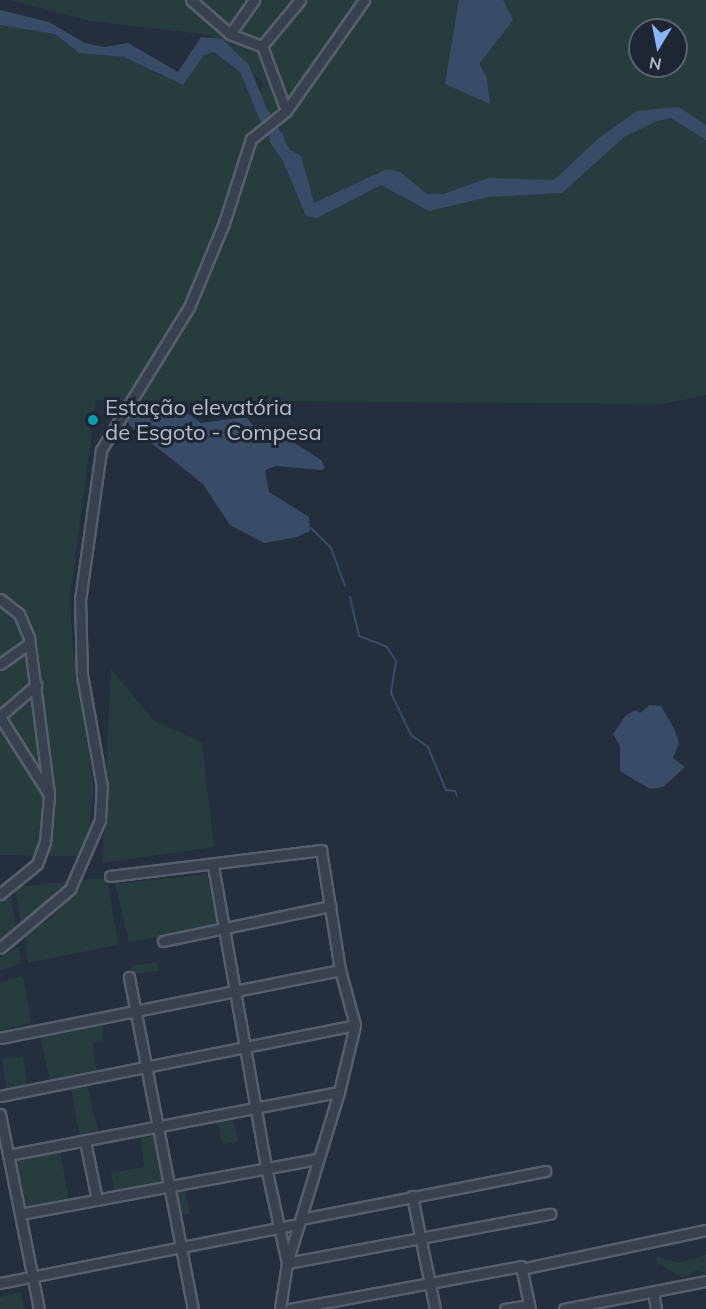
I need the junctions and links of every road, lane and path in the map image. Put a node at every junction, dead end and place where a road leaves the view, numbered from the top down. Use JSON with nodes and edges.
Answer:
{"nodes":[{"id":1,"x":190,"y":0,"type":"edge"},
{"id":2,"x":254,"y":0,"type":"edge"},
{"id":3,"x":300,"y":0,"type":"edge"},
{"id":4,"x":364,"y":0,"type":"edge"},
{"id":5,"x":202,"y":4,"type":"edge"},
{"id":6,"x":230,"y":34,"type":"junction"},
{"id":7,"x":262,"y":46,"type":"junction"},
{"id":8,"x":286,"y":111,"type":"junction"},
{"id":9,"x":1,"y":602,"type":"edge"},
{"id":10,"x":29,"y":644,"type":"junction"},
{"id":11,"x":0,"y":664,"type":"edge"},
{"id":12,"x":36,"y":685,"type":"junction"},
{"id":13,"x":0,"y":716,"type":"edge"},
{"id":14,"x":49,"y":795,"type":"junction"},
{"id":15,"x":213,"y":866,"type":"junction"},
{"id":16,"x":110,"y":876,"type":"dead end"},
{"id":17,"x":0,"y":894,"type":"edge"},
{"id":18,"x":330,"y":906,"type":"junction"},
{"id":19,"x":224,"y":930,"type":"junction"},
{"id":20,"x":163,"y":941,"type":"dead end"},
{"id":21,"x":0,"y":948,"type":"edge"},
{"id":22,"x":340,"y":970,"type":"junction"},
{"id":23,"x":129,"y":977,"type":"dead end"},
{"id":24,"x":235,"y":992,"type":"junction"},
{"id":25,"x":135,"y":1010,"type":"junction"},
{"id":26,"x":355,"y":1025,"type":"junction"},
{"id":27,"x":0,"y":1038,"type":"edge"},
{"id":28,"x":245,"y":1049,"type":"junction"},
{"id":29,"x":147,"y":1068,"type":"junction"},
{"id":30,"x":339,"y":1092,"type":"junction"},
{"id":31,"x":0,"y":1096,"type":"edge"},
{"id":32,"x":256,"y":1108,"type":"junction"},
{"id":33,"x":0,"y":1114,"type":"edge"},
{"id":34,"x":158,"y":1129,"type":"junction"},
{"id":35,"x":2,"y":1134,"type":"edge"},
{"id":36,"x":85,"y":1141,"type":"junction"},
{"id":37,"x":8,"y":1155,"type":"junction"},
{"id":38,"x":318,"y":1159,"type":"junction"},
{"id":39,"x":266,"y":1167,"type":"junction"},
{"id":40,"x":545,"y":1171,"type":"dead end"},
{"id":41,"x":168,"y":1187,"type":"junction"},
{"id":42,"x":412,"y":1196,"type":"junction"},
{"id":43,"x":97,"y":1200,"type":"junction"},
{"id":44,"x":20,"y":1214,"type":"junction"},
{"id":45,"x":550,"y":1214,"type":"dead end"},
{"id":46,"x":300,"y":1221,"type":"junction"},
{"id":47,"x":279,"y":1228,"type":"junction"},
{"id":48,"x":706,"y":1230,"type":"edge"},
{"id":49,"x":421,"y":1237,"type":"junction"},
{"id":50,"x":181,"y":1248,"type":"junction"},
{"id":51,"x":288,"y":1263,"type":"junction"},
{"id":52,"x":521,"y":1267,"type":"junction"},
{"id":53,"x":32,"y":1276,"type":"junction"},
{"id":54,"x":706,"y":1281,"type":"edge"},
{"id":55,"x":0,"y":1283,"type":"edge"},
{"id":56,"x":431,"y":1284,"type":"junction"},
{"id":57,"x":653,"y":1292,"type":"junction"},
{"id":58,"x":328,"y":1305,"type":"edge"},
{"id":59,"x":529,"y":1307,"type":"edge"},
{"id":60,"x":39,"y":1309,"type":"edge"},
{"id":61,"x":193,"y":1309,"type":"edge"},
{"id":62,"x":280,"y":1309,"type":"edge"},
{"id":63,"x":290,"y":1309,"type":"edge"},
{"id":64,"x":435,"y":1309,"type":"edge"},
{"id":65,"x":505,"y":1309,"type":"edge"},
{"id":66,"x":564,"y":1309,"type":"edge"},
{"id":67,"x":656,"y":1309,"type":"edge"}],
"edges":[{"from":1,"to":5,"type":"street"},
{"from":2,"to":6,"type":"street"},
{"from":3,"to":7,"type":"street"},
{"from":4,"to":8,"type":"street"},
{"from":5,"to":6,"type":"street"},
{"from":6,"to":7,"type":"street"},
{"from":7,"to":8,"type":"street"},
{"from":8,"to":21,"type":"street"},
{"from":9,"to":10,"type":"street"},
{"from":10,"to":11,"type":"street"},
{"from":10,"to":12,"type":"street"},
{"from":12,"to":13,"type":"street"},
{"from":12,"to":14,"type":"street"},
{"from":13,"to":14,"type":"street"},
{"from":14,"to":17,"type":"street"},
{"from":15,"to":16,"type":"street"},
{"from":15,"to":18,"type":"street"},
{"from":15,"to":19,"type":"street"},
{"from":18,"to":19,"type":"street"},
{"from":18,"to":22,"type":"street"},
{"from":19,"to":20,"type":"street"},
{"from":19,"to":24,"type":"street"},
{"from":22,"to":24,"type":"street"},
{"from":22,"to":26,"type":"street"},
{"from":23,"to":25,"type":"street"},
{"from":24,"to":25,"type":"street"},
{"from":24,"to":28,"type":"street"},
{"from":25,"to":27,"type":"street"},
{"from":25,"to":29,"type":"street"},
{"from":26,"to":28,"type":"street"},
{"from":26,"to":30,"type":"street"},
{"from":28,"to":29,"type":"street"},
{"from":28,"to":32,"type":"street"},
{"from":29,"to":31,"type":"street"},
{"from":29,"to":34,"type":"street"},
{"from":30,"to":32,"type":"street"},
{"from":30,"to":38,"type":"street"},
{"from":32,"to":34,"type":"street"},
{"from":32,"to":39,"type":"street"},
{"from":33,"to":35,"type":"street"},
{"from":34,"to":36,"type":"street"},
{"from":34,"to":41,"type":"street"},
{"from":35,"to":37,"type":"street"},
{"from":36,"to":37,"type":"street"},
{"from":36,"to":43,"type":"street"},
{"from":37,"to":44,"type":"street"},
{"from":38,"to":39,"type":"street"},
{"from":38,"to":46,"type":"street"},
{"from":39,"to":41,"type":"street"},
{"from":39,"to":47,"type":"street"},
{"from":40,"to":42,"type":"street"},
{"from":41,"to":43,"type":"street"},
{"from":41,"to":50,"type":"street"},
{"from":42,"to":46,"type":"street"},
{"from":42,"to":49,"type":"street"},
{"from":43,"to":44,"type":"street"},
{"from":44,"to":53,"type":"street"},
{"from":45,"to":49,"type":"street"},
{"from":46,"to":47,"type":"street"},
{"from":46,"to":51,"type":"street"},
{"from":47,"to":50,"type":"street"},
{"from":47,"to":51,"type":"street"},
{"from":48,"to":52,"type":"street"},
{"from":49,"to":51,"type":"street"},
{"from":49,"to":56,"type":"street"},
{"from":50,"to":53,"type":"street"},
{"from":50,"to":61,"type":"street"},
{"from":51,"to":62,"type":"street"},
{"from":52,"to":56,"type":"street"},
{"from":52,"to":59,"type":"street"},
{"from":53,"to":55,"type":"street"},
{"from":53,"to":60,"type":"street"},
{"from":54,"to":57,"type":"street"},
{"from":56,"to":58,"type":"street"},
{"from":56,"to":64,"type":"street"},
{"from":57,"to":66,"type":"street"},
{"from":57,"to":67,"type":"street"},
{"from":58,"to":63,"type":"street"},
{"from":59,"to":65,"type":"street"}]}
